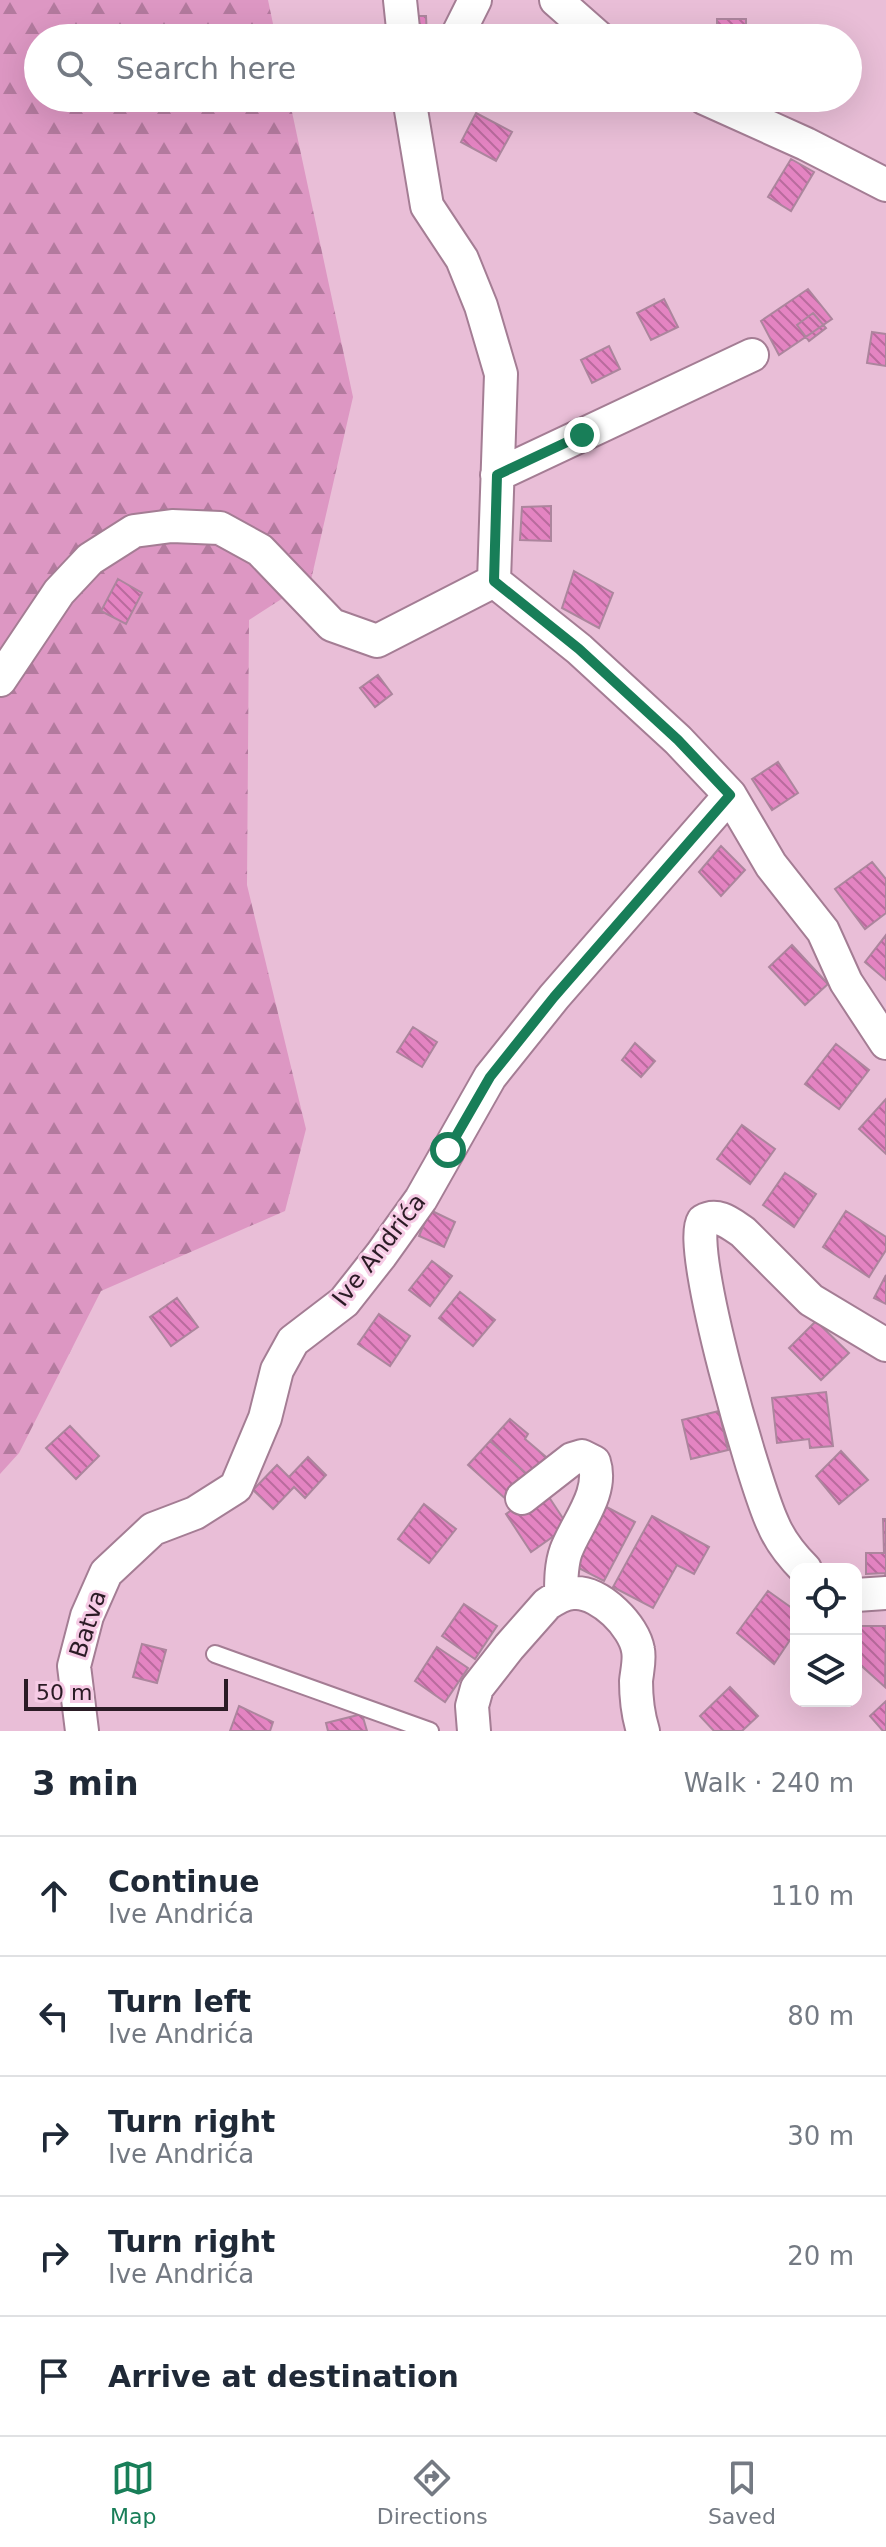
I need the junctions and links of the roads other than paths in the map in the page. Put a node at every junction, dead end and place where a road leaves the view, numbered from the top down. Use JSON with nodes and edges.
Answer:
{"nodes":[{"id":1,"x":400,"y":0,"type":"edge"},
{"id":2,"x":475,"y":0,"type":"edge"},
{"id":3,"x":556,"y":0,"type":"edge"},
{"id":4,"x":403,"y":24,"type":"edge"},
{"id":5,"x":463,"y":24,"type":"edge"},
{"id":6,"x":583,"y":24,"type":"edge"},
{"id":7,"x":417,"y":112,"type":"edge"},
{"id":8,"x":735,"y":112,"type":"edge"},
{"id":9,"x":886,"y":185,"type":"edge"},
{"id":10,"x":752,"y":355,"type":"dead end"},
{"id":11,"x":497,"y":475,"type":"junction"},
{"id":12,"x":494,"y":581,"type":"junction"},
{"id":13,"x":0,"y":680,"type":"edge"},
{"id":14,"x":730,"y":795,"type":"junction"},
{"id":15,"x":886,"y":1043,"type":"edge"},
{"id":16,"x":886,"y":1345,"type":"edge"},
{"id":17,"x":253,"y":1448,"type":"joint"},
{"id":18,"x":522,"y":1498,"type":"dead end"},
{"id":19,"x":800,"y":1563,"type":"edge"},
{"id":20,"x":886,"y":1593,"type":"edge"},
{"id":21,"x":862,"y":1595,"type":"edge"},
{"id":22,"x":561,"y":1596,"type":"junction"},
{"id":23,"x":215,"y":1654,"type":"dead end"},
{"id":24,"x":82,"y":1731,"type":"edge"},
{"id":25,"x":430,"y":1731,"type":"edge"},
{"id":26,"x":474,"y":1731,"type":"edge"},
{"id":27,"x":643,"y":1731,"type":"edge"}],
"edges":[{"from":1,"to":4,"type":"street"},
{"from":2,"to":5,"type":"street"},
{"from":3,"to":6,"type":"street"},
{"from":7,"to":11,"type":"street"},
{"from":8,"to":9,"type":"street"},
{"from":10,"to":11,"type":"street"},
{"from":11,"to":12,"type":"street"},
{"from":12,"to":13,"type":"street"},
{"from":12,"to":14,"type":"street"},
{"from":14,"to":15,"type":"street"},
{"from":14,"to":17,"type":"street","name":"Ive Andrića"},
{"from":16,"to":19,"type":"street"},
{"from":17,"to":24,"type":"street","name":"Batva"},
{"from":18,"to":22,"type":"street"},
{"from":20,"to":21,"type":"street"},
{"from":22,"to":26,"type":"street"},
{"from":22,"to":27,"type":"street"},
{"from":23,"to":25,"type":"lane"}]}
